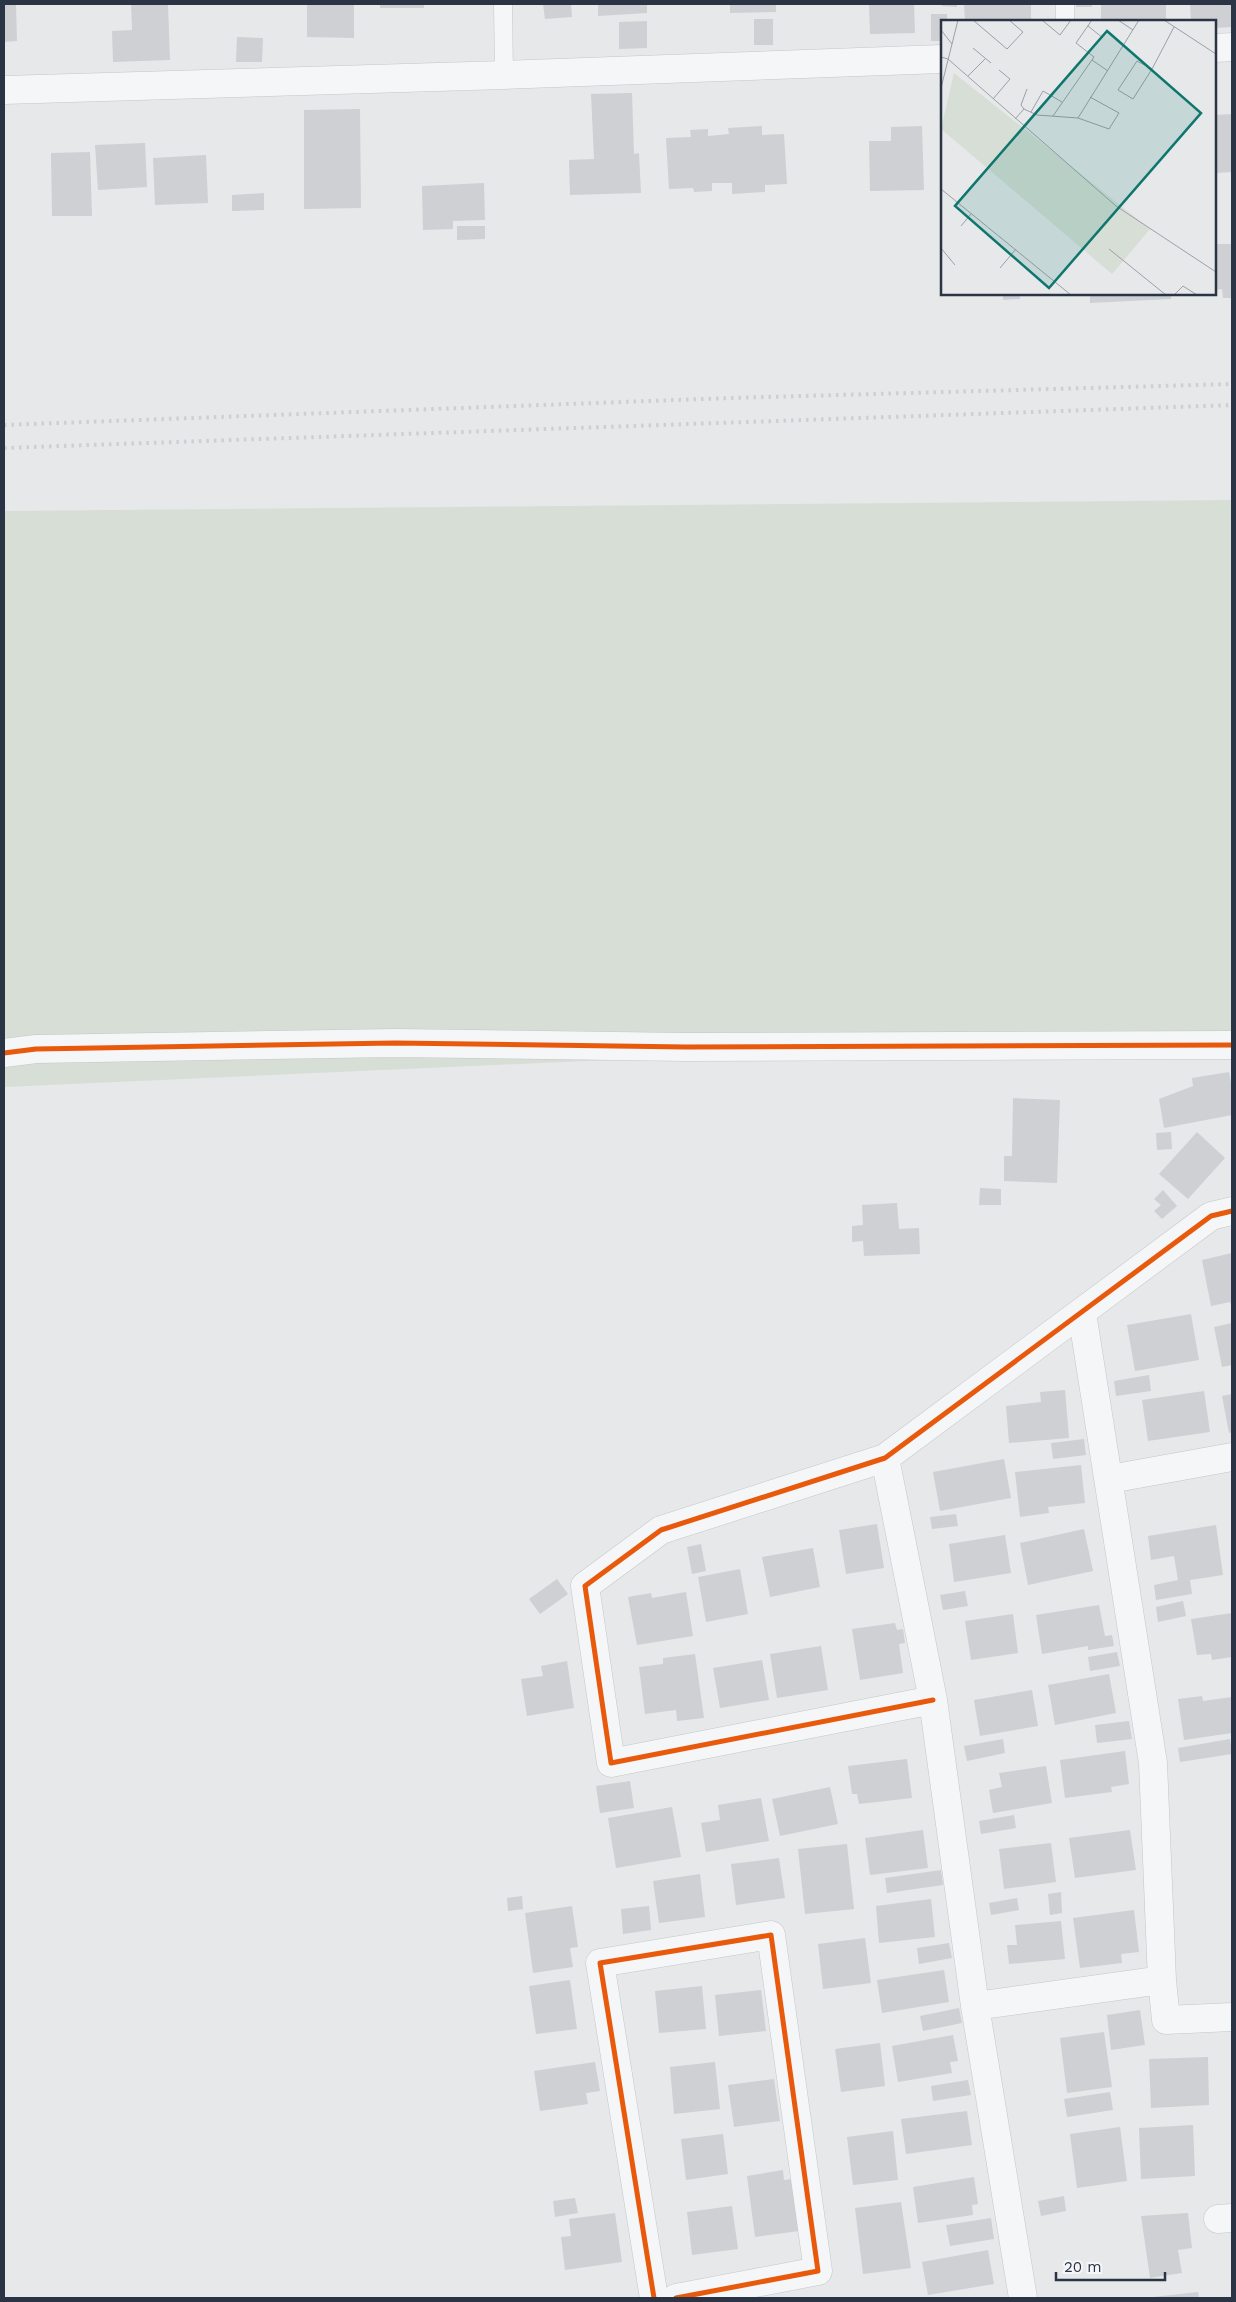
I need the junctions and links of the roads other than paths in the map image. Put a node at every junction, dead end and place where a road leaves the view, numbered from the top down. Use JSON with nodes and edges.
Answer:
{"nodes":[{"id":1,"x":503,"y":4,"type":"edge"},
{"id":2,"x":1065,"y":4,"type":"edge"},
{"id":3,"x":1066,"y":20,"type":"edge"},
{"id":4,"x":1232,"y":47,"type":"edge"},
{"id":5,"x":1216,"y":48,"type":"edge"},
{"id":6,"x":941,"y":59,"type":"edge"},
{"id":7,"x":504,"y":75,"type":"junction"},
{"id":8,"x":4,"y":90,"type":"edge"},
{"id":9,"x":1232,"y":1045,"type":"edge"},
{"id":10,"x":4,"y":1053,"type":"edge"},
{"id":11,"x":1232,"y":1211,"type":"edge"},
{"id":12,"x":1082,"y":1313,"type":"junction"},
{"id":13,"x":1232,"y":1457,"type":"edge"},
{"id":14,"x":885,"y":1458,"type":"junction"},
{"id":15,"x":1110,"y":1479,"type":"junction"},
{"id":16,"x":933,"y":1700,"type":"junction"},
{"id":17,"x":1162,"y":1980,"type":"junction"},
{"id":18,"x":975,"y":2006,"type":"junction"},
{"id":19,"x":1232,"y":2017,"type":"edge"},
{"id":20,"x":654,"y":2298,"type":"edge"},
{"id":21,"x":676,"y":2298,"type":"edge"},
{"id":22,"x":1023,"y":2298,"type":"edge"}],
"edges":[{"from":1,"to":7,"type":"lane"},
{"from":2,"to":3,"type":"lane"},
{"from":4,"to":5,"type":"street"},
{"from":6,"to":7,"type":"street"},
{"from":7,"to":8,"type":"street"},
{"from":9,"to":10,"type":"street"},
{"from":11,"to":12,"type":"street"},
{"from":12,"to":14,"type":"street"},
{"from":12,"to":15,"type":"street"},
{"from":13,"to":15,"type":"street"},
{"from":14,"to":16,"type":"street"},
{"from":14,"to":16,"type":"street"},
{"from":15,"to":17,"type":"street"},
{"from":16,"to":18,"type":"street"},
{"from":17,"to":18,"type":"street"},
{"from":17,"to":19,"type":"street"},
{"from":18,"to":22,"type":"street"},
{"from":20,"to":21,"type":"street"}]}
